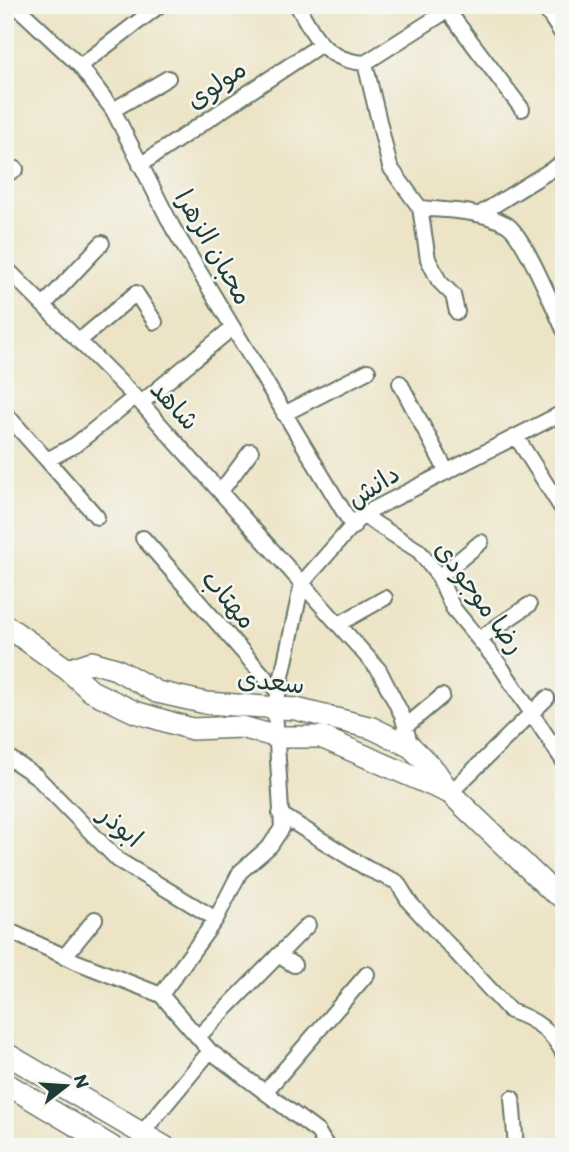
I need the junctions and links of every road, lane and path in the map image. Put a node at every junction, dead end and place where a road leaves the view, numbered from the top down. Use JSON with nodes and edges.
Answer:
{"nodes":[{"id":1,"x":15,"y":5,"type":"edge"},
{"id":2,"x":160,"y":5,"type":"edge"},
{"id":3,"x":297,"y":5,"type":"edge"},
{"id":4,"x":542,"y":5,"type":"edge"},
{"id":5,"x":452,"y":8,"type":"edge"},
{"id":6,"x":564,"y":37,"type":"edge"},
{"id":7,"x":320,"y":45,"type":"junction"},
{"id":8,"x":365,"y":63,"type":"junction"},
{"id":9,"x":80,"y":66,"type":"junction"},
{"id":10,"x":168,"y":78,"type":"dead end"},
{"id":11,"x":522,"y":109,"type":"dead end"},
{"id":12,"x":113,"y":110,"type":"junction"},
{"id":13,"x":564,"y":162,"type":"edge"},
{"id":14,"x":140,"y":164,"type":"junction"},
{"id":15,"x":420,"y":208,"type":"junction"},
{"id":16,"x":480,"y":214,"type":"junction"},
{"id":17,"x":102,"y":243,"type":"dead end"},
{"id":18,"x":5,"y":267,"type":"edge"},
{"id":19,"x":44,"y":305,"type":"junction"},
{"id":20,"x":457,"y":312,"type":"dead end"},
{"id":21,"x":155,"y":321,"type":"dead end"},
{"id":22,"x":232,"y":328,"type":"junction"},
{"id":23,"x":564,"y":330,"type":"edge"},
{"id":24,"x":79,"y":341,"type":"junction"},
{"id":25,"x":368,"y":371,"type":"dead end"},
{"id":26,"x":400,"y":383,"type":"dead end"},
{"id":27,"x":138,"y":400,"type":"junction"},
{"id":28,"x":564,"y":412,"type":"edge"},
{"id":29,"x":5,"y":413,"type":"edge"},
{"id":30,"x":284,"y":414,"type":"junction"},
{"id":31,"x":517,"y":438,"type":"junction"},
{"id":32,"x":251,"y":451,"type":"dead end"},
{"id":33,"x":47,"y":460,"type":"junction"},
{"id":34,"x":447,"y":472,"type":"junction"},
{"id":35,"x":221,"y":491,"type":"junction"},
{"id":36,"x":564,"y":512,"type":"edge"},
{"id":37,"x":97,"y":517,"type":"dead end"},
{"id":38,"x":358,"y":521,"type":"junction"},
{"id":39,"x":143,"y":538,"type":"dead end"},
{"id":40,"x":481,"y":542,"type":"dead end"},
{"id":41,"x":439,"y":578,"type":"junction"},
{"id":42,"x":302,"y":583,"type":"junction"},
{"id":43,"x":384,"y":598,"type":"dead end"},
{"id":44,"x":529,"y":606,"type":"dead end"},
{"id":45,"x":339,"y":624,"type":"junction"},
{"id":46,"x":5,"y":625,"type":"edge"},
{"id":47,"x":480,"y":639,"type":"junction"},
{"id":48,"x":68,"y":670,"type":"junction"},
{"id":49,"x":442,"y":696,"type":"dead end"},
{"id":50,"x":547,"y":698,"type":"dead end"},
{"id":51,"x":276,"y":700,"type":"junction"},
{"id":52,"x":531,"y":711,"type":"junction"},
{"id":53,"x":278,"y":737,"type":"junction"},
{"id":54,"x":408,"y":737,"type":"junction"},
{"id":55,"x":5,"y":755,"type":"edge"},
{"id":56,"x":564,"y":762,"type":"edge"},
{"id":57,"x":450,"y":793,"type":"junction"},
{"id":58,"x":280,"y":814,"type":"junction"},
{"id":59,"x":564,"y":898,"type":"edge"},
{"id":60,"x":95,"y":919,"type":"dead end"},
{"id":61,"x":216,"y":919,"type":"junction"},
{"id":62,"x":308,"y":925,"type":"dead end"},
{"id":63,"x":5,"y":929,"type":"edge"},
{"id":64,"x":278,"y":955,"type":"junction"},
{"id":65,"x":64,"y":957,"type":"junction"},
{"id":66,"x":294,"y":965,"type":"dead end"},
{"id":67,"x":367,"y":974,"type":"dead end"},
{"id":68,"x":161,"y":995,"type":"junction"},
{"id":69,"x":198,"y":1037,"type":"junction"},
{"id":70,"x":210,"y":1051,"type":"junction"},
{"id":71,"x":5,"y":1053,"type":"edge"},
{"id":72,"x":564,"y":1055,"type":"edge"},
{"id":73,"x":5,"y":1083,"type":"edge"},
{"id":74,"x":266,"y":1091,"type":"junction"},
{"id":75,"x":79,"y":1097,"type":"junction"},
{"id":76,"x":512,"y":1098,"type":"dead end"},
{"id":77,"x":67,"y":1119,"type":"junction"},
{"id":78,"x":142,"y":1133,"type":"junction"},
{"id":79,"x":112,"y":1147,"type":"edge"},
{"id":80,"x":165,"y":1147,"type":"edge"},
{"id":81,"x":327,"y":1147,"type":"edge"},
{"id":82,"x":516,"y":1147,"type":"edge"}],
"edges":[{"from":1,"to":9,"type":"street","name":"محبان الزهرا"},
{"from":2,"to":9,"type":"street"},
{"from":3,"to":7,"type":"street"},
{"from":4,"to":6,"type":"street"},
{"from":5,"to":8,"type":"street"},
{"from":5,"to":11,"type":"street"},
{"from":7,"to":8,"type":"street"},
{"from":7,"to":14,"type":"street","name":"مولوی"},
{"from":8,"to":15,"type":"street"},
{"from":9,"to":12,"type":"street","name":"محبان الزهرا"},
{"from":10,"to":12,"type":"street"},
{"from":12,"to":14,"type":"street","name":"محبان الزهرا"},
{"from":13,"to":16,"type":"street"},
{"from":14,"to":22,"type":"street","name":"محبان الزهرا"},
{"from":15,"to":16,"type":"street"},
{"from":15,"to":20,"type":"street"},
{"from":16,"to":23,"type":"street"},
{"from":17,"to":19,"type":"street"},
{"from":18,"to":19,"type":"street","name":"شاهد"},
{"from":19,"to":24,"type":"street","name":"شاهد"},
{"from":21,"to":24,"type":"street"},
{"from":22,"to":27,"type":"street"},
{"from":22,"to":30,"type":"street","name":"محبان الزهرا"},
{"from":24,"to":27,"type":"street","name":"شاهد"},
{"from":25,"to":30,"type":"street"},
{"from":26,"to":34,"type":"street"},
{"from":27,"to":33,"type":"street"},
{"from":27,"to":35,"type":"street","name":"شاهد"},
{"from":28,"to":31,"type":"street","name":"دانش"},
{"from":29,"to":33,"type":"street"},
{"from":30,"to":38,"type":"street","name":"محبان الزهرا"},
{"from":31,"to":34,"type":"street","name":"دانش"},
{"from":31,"to":36,"type":"street"},
{"from":32,"to":35,"type":"street"},
{"from":33,"to":37,"type":"street"},
{"from":34,"to":38,"type":"street","name":"دانش"},
{"from":35,"to":42,"type":"street","name":"شاهد"},
{"from":38,"to":41,"type":"street","name":"رضا موجودی"},
{"from":38,"to":42,"type":"street","name":"دانش"},
{"from":39,"to":51,"type":"street","name":"مهتاب"},
{"from":40,"to":41,"type":"street"},
{"from":41,"to":47,"type":"street","name":"رضا موجودی"},
{"from":42,"to":45,"type":"street","name":"شاهد"},
{"from":42,"to":51,"type":"street","name":"دانش"},
{"from":43,"to":45,"type":"street"},
{"from":44,"to":47,"type":"street"},
{"from":45,"to":54,"type":"street","name":"شاهد"},
{"from":46,"to":48,"type":"street","name":"سعدی"},
{"from":47,"to":52,"type":"street","name":"رضا موجودی"},
{"from":48,"to":51,"type":"street","name":"سعدی"},
{"from":48,"to":53,"type":"street","name":"سعدی"},
{"from":49,"to":54,"type":"street"},
{"from":50,"to":52,"type":"street"},
{"from":51,"to":53,"type":"street","name":"دانش"},
{"from":51,"to":54,"type":"street","name":"سعدی"},
{"from":52,"to":56,"type":"street","name":"رضا موجودی"},
{"from":52,"to":57,"type":"street"},
{"from":53,"to":57,"type":"street","name":"سعدی"},
{"from":53,"to":58,"type":"street"},
{"from":54,"to":57,"type":"street","name":"سعدی"},
{"from":55,"to":61,"type":"street","name":"ابوذر"},
{"from":57,"to":59,"type":"street","name":"سعدی"},
{"from":58,"to":61,"type":"street"},
{"from":58,"to":72,"type":"street"},
{"from":60,"to":65,"type":"street"},
{"from":61,"to":68,"type":"street"},
{"from":62,"to":64,"type":"street"},
{"from":63,"to":65,"type":"street"},
{"from":64,"to":66,"type":"street"},
{"from":64,"to":69,"type":"street"},
{"from":65,"to":68,"type":"street"},
{"from":67,"to":74,"type":"street"},
{"from":68,"to":69,"type":"street"},
{"from":69,"to":70,"type":"street"},
{"from":70,"to":74,"type":"street"},
{"from":70,"to":78,"type":"street"},
{"from":71,"to":75,"type":"street"},
{"from":73,"to":77,"type":"street"},
{"from":74,"to":81,"type":"street"},
{"from":75,"to":77,"type":"street"},
{"from":75,"to":78,"type":"street"},
{"from":76,"to":82,"type":"street"},
{"from":77,"to":79,"type":"street"},
{"from":78,"to":80,"type":"street"}]}
